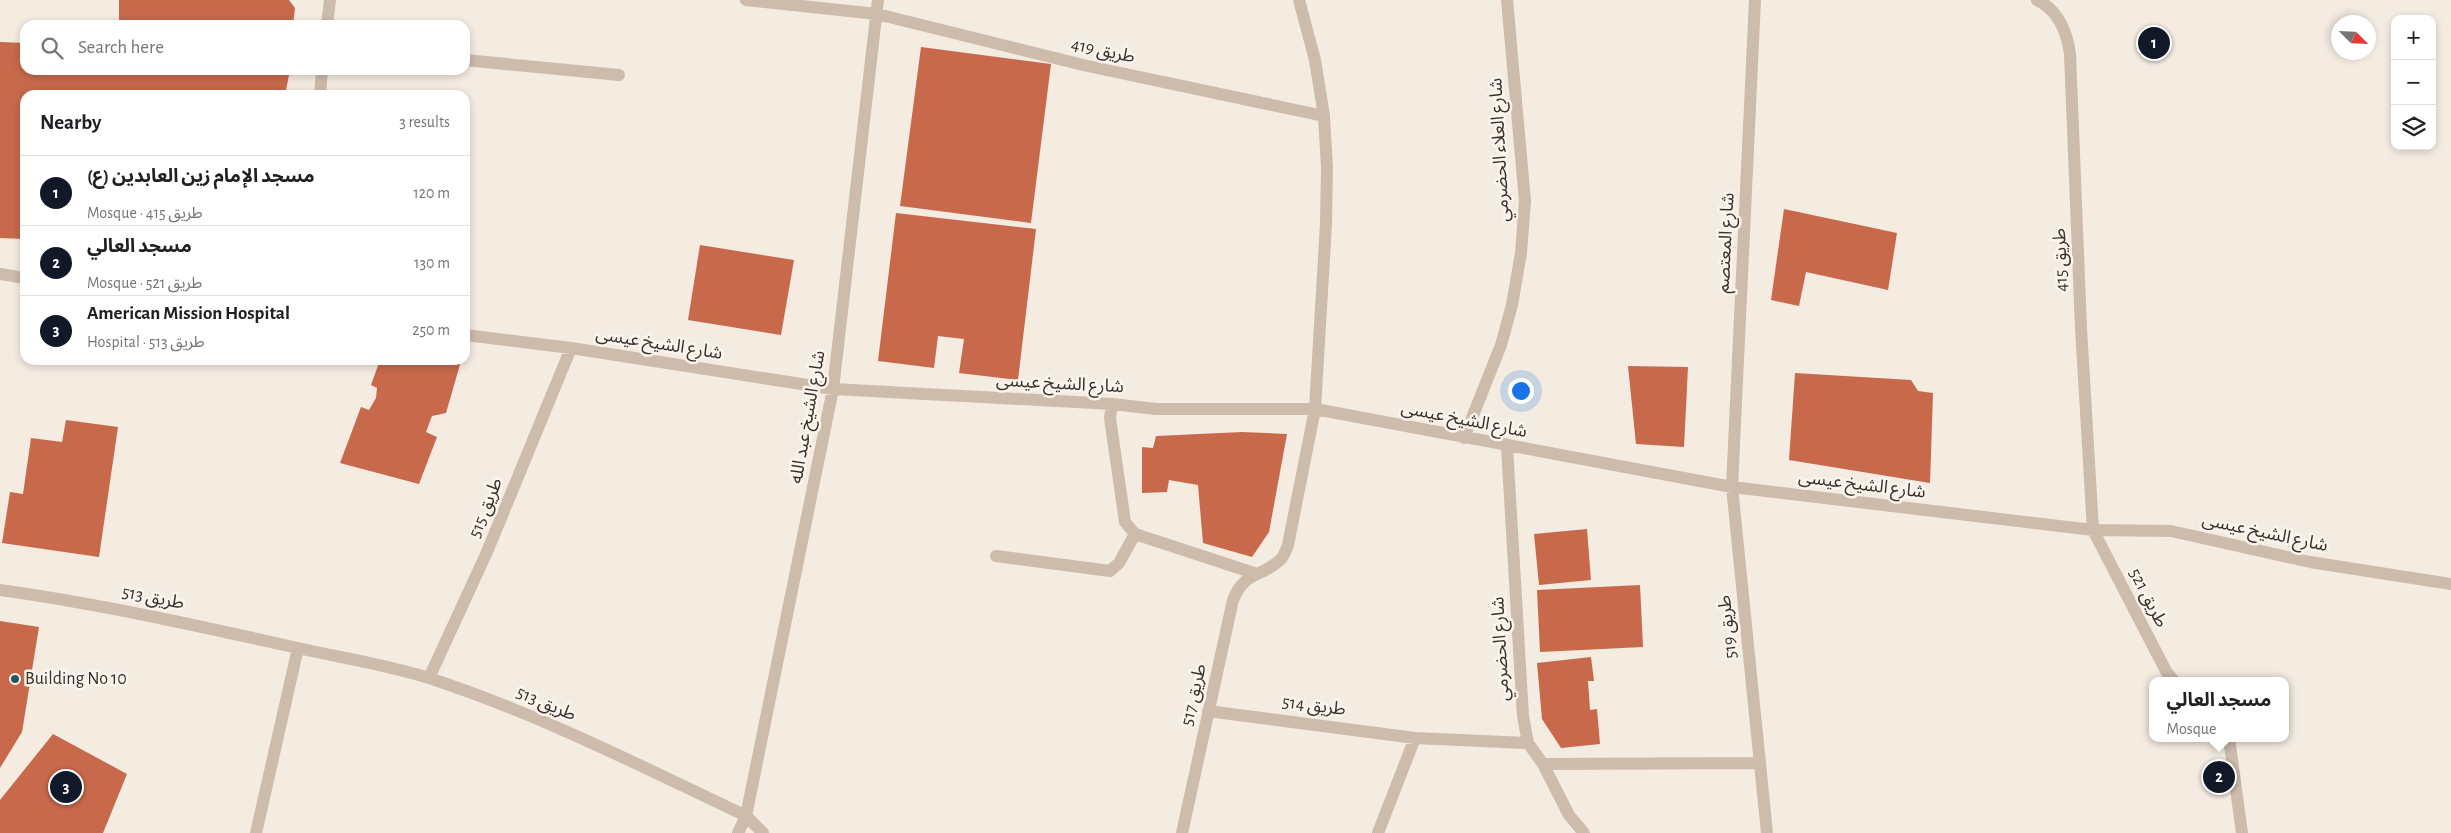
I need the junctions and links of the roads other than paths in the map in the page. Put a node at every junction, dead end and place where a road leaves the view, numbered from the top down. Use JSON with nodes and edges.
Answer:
{"nodes":[{"id":1,"x":330,"y":0,"type":"edge"},
{"id":2,"x":746,"y":0,"type":"edge"},
{"id":3,"x":878,"y":0,"type":"edge"},
{"id":4,"x":1299,"y":0,"type":"edge"},
{"id":5,"x":1507,"y":0,"type":"edge"},
{"id":6,"x":1755,"y":0,"type":"edge"},
{"id":7,"x":2037,"y":0,"type":"edge"},
{"id":8,"x":877,"y":14,"type":"junction"},
{"id":9,"x":328,"y":20,"type":"edge"},
{"id":10,"x":470,"y":60,"type":"edge"},
{"id":11,"x":322,"y":75,"type":"edge"},
{"id":12,"x":619,"y":75,"type":"dead end"},
{"id":13,"x":320,"y":90,"type":"edge"},
{"id":14,"x":1324,"y":116,"type":"junction"},
{"id":15,"x":0,"y":274,"type":"edge"},
{"id":16,"x":20,"y":277,"type":"edge"},
{"id":17,"x":470,"y":336,"type":"edge"},
{"id":18,"x":571,"y":348,"type":"junction"},
{"id":19,"x":833,"y":389,"type":"junction"},
{"id":20,"x":1112,"y":404,"type":"junction"},
{"id":21,"x":1315,"y":409,"type":"junction"},
{"id":22,"x":1464,"y":438,"type":"junction"},
{"id":23,"x":1507,"y":447,"type":"junction"},
{"id":24,"x":1732,"y":487,"type":"junction"},
{"id":25,"x":2093,"y":530,"type":"junction"},
{"id":26,"x":1135,"y":534,"type":"junction"},
{"id":27,"x":996,"y":556,"type":"dead end"},
{"id":28,"x":1257,"y":574,"type":"junction"},
{"id":29,"x":2451,"y":584,"type":"edge"},
{"id":30,"x":0,"y":590,"type":"edge"},
{"id":31,"x":298,"y":648,"type":"junction"},
{"id":32,"x":2171,"y":677,"type":"edge"},
{"id":33,"x":430,"y":678,"type":"junction"},
{"id":34,"x":1208,"y":711,"type":"junction"},
{"id":35,"x":1415,"y":738,"type":"junction"},
{"id":36,"x":2230,"y":742,"type":"edge"},
{"id":37,"x":1528,"y":743,"type":"junction"},
{"id":38,"x":1759,"y":763,"type":"junction"},
{"id":39,"x":1544,"y":764,"type":"junction"},
{"id":40,"x":746,"y":816,"type":"junction"},
{"id":41,"x":256,"y":833,"type":"edge"},
{"id":42,"x":738,"y":833,"type":"edge"},
{"id":43,"x":763,"y":833,"type":"edge"},
{"id":44,"x":1182,"y":833,"type":"edge"},
{"id":45,"x":1378,"y":833,"type":"edge"},
{"id":46,"x":1584,"y":833,"type":"edge"},
{"id":47,"x":1767,"y":833,"type":"edge"},
{"id":48,"x":2242,"y":833,"type":"edge"}],
"edges":[{"from":1,"to":9,"type":"street"},
{"from":2,"to":8,"type":"street","name":"طريق 419"},
{"from":3,"to":8,"type":"street","name":"شارع الشيخ عبد الله"},
{"from":4,"to":14,"type":"street"},
{"from":5,"to":22,"type":"street","name":"شارع العلاء الحضرمي"},
{"from":6,"to":24,"type":"street","name":"شارع المعتصم"},
{"from":7,"to":25,"type":"street","name":"طريق 415"},
{"from":8,"to":14,"type":"street","name":"طريق 419"},
{"from":8,"to":19,"type":"street","name":"شارع الشيخ عبد الله"},
{"from":10,"to":12,"type":"street"},
{"from":11,"to":13,"type":"street"},
{"from":14,"to":21,"type":"street"},
{"from":15,"to":16,"type":"street"},
{"from":17,"to":18,"type":"street","name":"شارع الشيخ عيسى"},
{"from":18,"to":19,"type":"street","name":"شارع الشيخ عيسى"},
{"from":18,"to":33,"type":"street","name":"طريق 515"},
{"from":19,"to":20,"type":"street","name":"شارع الشيخ عيسى"},
{"from":19,"to":40,"type":"street","name":"شارع الشيخ عبد الله"},
{"from":20,"to":21,"type":"street","name":"شارع الشيخ عيسى"},
{"from":20,"to":26,"type":"street"},
{"from":21,"to":22,"type":"street","name":"شارع الشيخ عيسى"},
{"from":21,"to":28,"type":"street","name":"طريق 517"},
{"from":22,"to":23,"type":"street","name":"شارع الشيخ عيسى"},
{"from":23,"to":24,"type":"street","name":"شارع الشيخ عيسى"},
{"from":23,"to":37,"type":"street","name":"شارع الحضرمي"},
{"from":24,"to":25,"type":"street","name":"شارع الشيخ عيسى"},
{"from":24,"to":38,"type":"street","name":"طريق 519"},
{"from":25,"to":29,"type":"street","name":"شارع الشيخ عيسى"},
{"from":25,"to":32,"type":"street","name":"طريق 521"},
{"from":26,"to":27,"type":"street"},
{"from":26,"to":28,"type":"street"},
{"from":28,"to":34,"type":"street","name":"طريق 517"},
{"from":30,"to":31,"type":"street","name":"طريق 513"},
{"from":31,"to":33,"type":"street","name":"طريق 513"},
{"from":31,"to":41,"type":"street"},
{"from":33,"to":40,"type":"street","name":"طريق 513"},
{"from":34,"to":35,"type":"street","name":"طريق 514"},
{"from":34,"to":44,"type":"street","name":"طريق 517"},
{"from":35,"to":37,"type":"street","name":"طريق 514"},
{"from":35,"to":45,"type":"street"},
{"from":36,"to":48,"type":"street"},
{"from":37,"to":39,"type":"street","name":"شارع الحضرمي"},
{"from":38,"to":39,"type":"street"},
{"from":38,"to":47,"type":"street","name":"طريق 519"},
{"from":39,"to":46,"type":"street","name":"شارع الحضرمي"},
{"from":40,"to":42,"type":"street","name":"شارع الشيخ عبد الله"},
{"from":40,"to":43,"type":"street","name":"طريق 513"}]}
